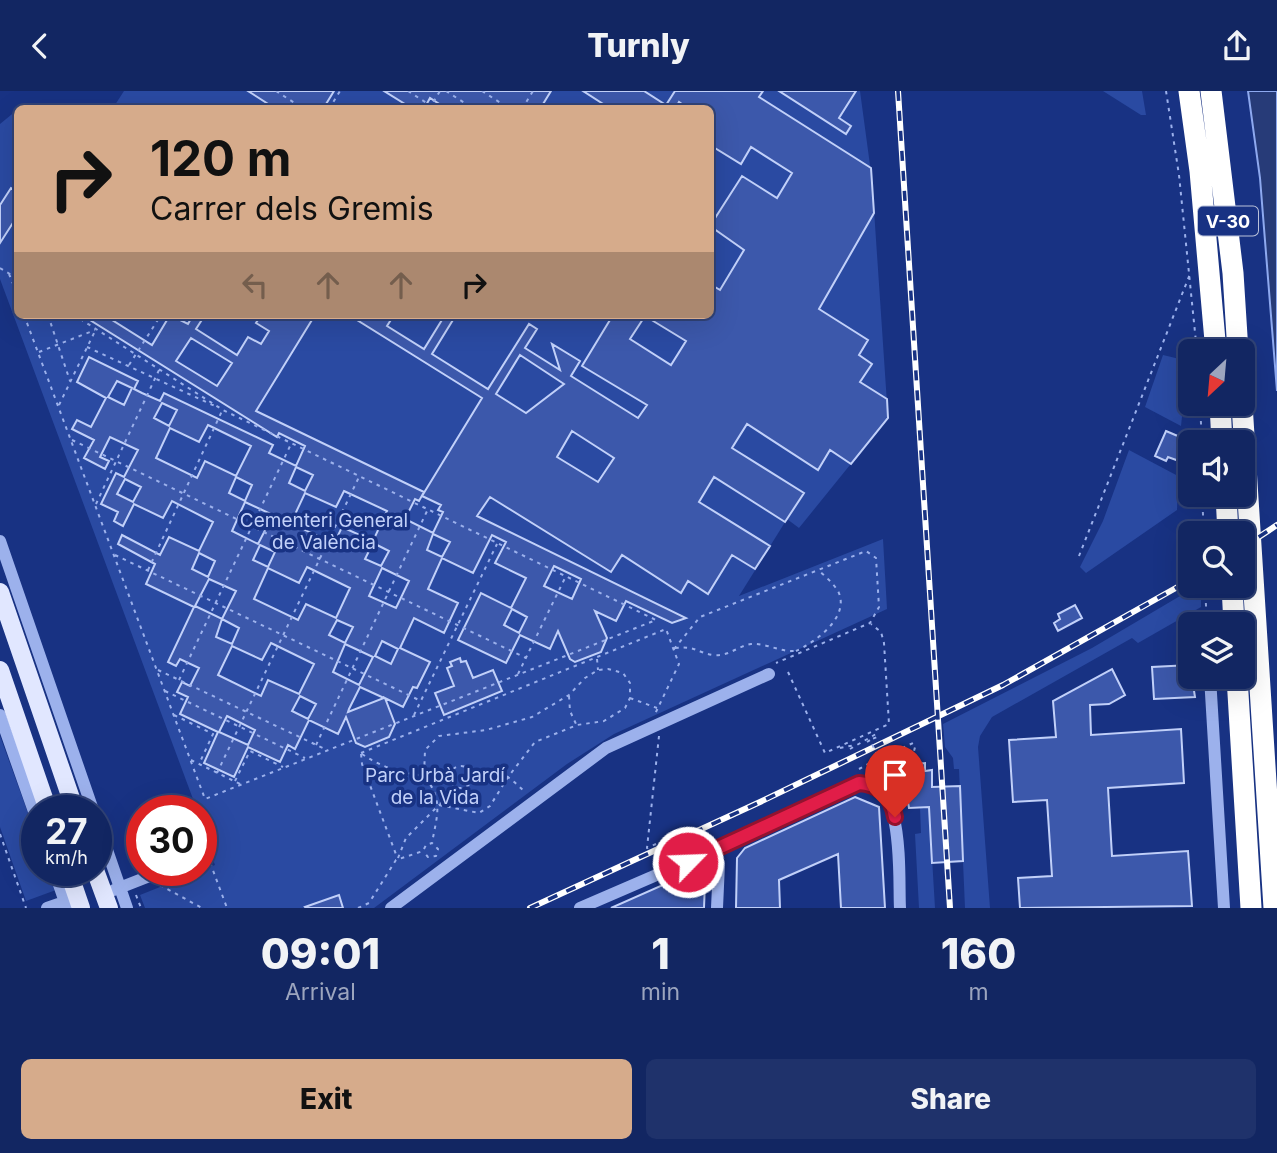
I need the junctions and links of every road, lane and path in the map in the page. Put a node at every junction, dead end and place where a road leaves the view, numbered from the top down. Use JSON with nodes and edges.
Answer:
{"nodes":[{"id":1,"x":276,"y":91,"type":"edge"},
{"id":2,"x":408,"y":91,"type":"edge"},
{"id":3,"x":446,"y":91,"type":"edge"},
{"id":4,"x":482,"y":91,"type":"edge"},
{"id":5,"x":1166,"y":91,"type":"edge"},
{"id":6,"x":1189,"y":91,"type":"edge"},
{"id":7,"x":1211,"y":91,"type":"edge"},
{"id":8,"x":298,"y":105,"type":"edge"},
{"id":9,"x":427,"y":105,"type":"edge"},
{"id":10,"x":468,"y":105,"type":"edge"},
{"id":11,"x":504,"y":105,"type":"edge"},
{"id":12,"x":0,"y":268,"type":"edge"},
{"id":13,"x":9,"y":274,"type":"junction"},
{"id":14,"x":1190,"y":274,"type":"junction"},
{"id":15,"x":14,"y":277,"type":"edge"},
{"id":16,"x":14,"y":286,"type":"edge"},
{"id":17,"x":26,"y":319,"type":"edge"},
{"id":18,"x":49,"y":319,"type":"edge"},
{"id":19,"x":80,"y":319,"type":"edge"},
{"id":20,"x":158,"y":319,"type":"edge"},
{"id":21,"x":96,"y":329,"type":"junction"},
{"id":22,"x":1197,"y":339,"type":"edge"},
{"id":23,"x":1215,"y":339,"type":"edge"},
{"id":24,"x":1237,"y":339,"type":"edge"},
{"id":25,"x":58,"y":344,"type":"junction"},
{"id":26,"x":87,"y":347,"type":"junction"},
{"id":27,"x":38,"y":352,"type":"junction"},
{"id":28,"x":136,"y":355,"type":"junction"},
{"id":29,"x":128,"y":366,"type":"junction"},
{"id":30,"x":160,"y":369,"type":"junction"},
{"id":31,"x":155,"y":378,"type":"junction"},
{"id":32,"x":70,"y":382,"type":"junction"},
{"id":33,"x":58,"y":406,"type":"junction"},
{"id":34,"x":223,"y":410,"type":"junction"},
{"id":35,"x":1243,"y":417,"type":"edge"},
{"id":36,"x":71,"y":440,"type":"junction"},
{"id":37,"x":291,"y":443,"type":"junction"},
{"id":38,"x":116,"y":461,"type":"junction"},
{"id":39,"x":359,"y":476,"type":"junction"},
{"id":40,"x":184,"y":494,"type":"junction"},
{"id":41,"x":95,"y":505,"type":"junction"},
{"id":42,"x":428,"y":509,"type":"junction"},
{"id":43,"x":251,"y":526,"type":"junction"},
{"id":44,"x":0,"y":541,"type":"edge"},
{"id":45,"x":497,"y":543,"type":"junction"},
{"id":46,"x":114,"y":554,"type":"junction"},
{"id":47,"x":1079,"y":556,"type":"dead end"},
{"id":48,"x":320,"y":559,"type":"junction"},
{"id":49,"x":148,"y":570,"type":"junction"},
{"id":50,"x":566,"y":576,"type":"junction"},
{"id":51,"x":0,"y":592,"type":"edge"},
{"id":52,"x":388,"y":592,"type":"junction"},
{"id":53,"x":215,"y":603,"type":"junction"},
{"id":54,"x":870,"y":623,"type":"dead end"},
{"id":55,"x":457,"y":625,"type":"junction"},
{"id":56,"x":283,"y":635,"type":"junction"},
{"id":57,"x":674,"y":649,"type":"junction"},
{"id":58,"x":526,"y":658,"type":"junction"},
{"id":59,"x":597,"y":658,"type":"junction"},
{"id":60,"x":352,"y":668,"type":"junction"},
{"id":61,"x":157,"y":669,"type":"junction"},
{"id":62,"x":0,"y":670,"type":"edge"},
{"id":63,"x":598,"y":670,"type":"junction"},
{"id":64,"x":788,"y":672,"type":"dead end"},
{"id":65,"x":769,"y":674,"type":"dead end"},
{"id":66,"x":518,"y":675,"type":"junction"},
{"id":67,"x":179,"y":680,"type":"junction"},
{"id":68,"x":1211,"y":689,"type":"edge"},
{"id":69,"x":1238,"y":689,"type":"edge"},
{"id":70,"x":165,"y":691,"type":"junction"},
{"id":71,"x":569,"y":695,"type":"junction"},
{"id":72,"x":630,"y":698,"type":"junction"},
{"id":73,"x":421,"y":701,"type":"junction"},
{"id":74,"x":246,"y":712,"type":"junction"},
{"id":75,"x":0,"y":715,"type":"edge"},
{"id":76,"x":174,"y":715,"type":"junction"},
{"id":77,"x":413,"y":716,"type":"junction"},
{"id":78,"x":577,"y":725,"type":"junction"},
{"id":79,"x":239,"y":727,"type":"junction"},
{"id":80,"x":660,"y":729,"type":"dead end"},
{"id":81,"x":857,"y":738,"type":"junction"},
{"id":82,"x":865,"y":742,"type":"junction"},
{"id":83,"x":316,"y":745,"type":"junction"},
{"id":84,"x":839,"y":746,"type":"junction"},
{"id":85,"x":855,"y":746,"type":"junction"},
{"id":86,"x":850,"y":749,"type":"dead end"},
{"id":87,"x":327,"y":750,"type":"junction"},
{"id":88,"x":361,"y":753,"type":"junction"},
{"id":89,"x":190,"y":759,"type":"junction"},
{"id":90,"x":306,"y":759,"type":"junction"},
{"id":91,"x":879,"y":762,"type":"junction"},
{"id":92,"x":199,"y":764,"type":"junction"},
{"id":93,"x":911,"y":764,"type":"dead end"},
{"id":94,"x":284,"y":768,"type":"junction"},
{"id":95,"x":859,"y":769,"type":"dead end"},
{"id":96,"x":875,"y":771,"type":"junction"},
{"id":97,"x":217,"y":773,"type":"junction"},
{"id":98,"x":473,"y":775,"type":"junction"},
{"id":99,"x":424,"y":776,"type":"junction"},
{"id":100,"x":508,"y":776,"type":"junction"},
{"id":101,"x":449,"y":777,"type":"junction"},
{"id":102,"x":235,"y":782,"type":"junction"},
{"id":103,"x":906,"y":782,"type":"dead end"},
{"id":104,"x":241,"y":784,"type":"junction"},
{"id":105,"x":884,"y":785,"type":"junction"},
{"id":106,"x":454,"y":787,"type":"junction"},
{"id":107,"x":28,"y":795,"type":"edge"},
{"id":108,"x":42,"y":795,"type":"edge"},
{"id":109,"x":70,"y":795,"type":"edge"},
{"id":110,"x":88,"y":795,"type":"edge"},
{"id":111,"x":528,"y":795,"type":"dead end"},
{"id":112,"x":439,"y":805,"type":"junction"},
{"id":113,"x":683,"y":832,"type":"dead end"},
{"id":114,"x":0,"y":834,"type":"edge"},
{"id":115,"x":432,"y":843,"type":"junction"},
{"id":116,"x":423,"y":851,"type":"junction"},
{"id":117,"x":712,"y":851,"type":"junction"},
{"id":118,"x":217,"y":881,"type":"edge"},
{"id":119,"x":63,"y":886,"type":"edge"},
{"id":120,"x":70,"y":886,"type":"edge"},
{"id":121,"x":132,"y":886,"type":"edge"},
{"id":122,"x":162,"y":886,"type":"edge"},
{"id":123,"x":135,"y":894,"type":"dead end"},
{"id":124,"x":111,"y":896,"type":"edge"},
{"id":125,"x":73,"y":904,"type":"edge"},
{"id":126,"x":26,"y":908,"type":"edge"},
{"id":127,"x":47,"y":908,"type":"edge"},
{"id":128,"x":127,"y":908,"type":"edge"},
{"id":129,"x":141,"y":908,"type":"edge"},
{"id":130,"x":202,"y":908,"type":"edge"},
{"id":131,"x":227,"y":908,"type":"edge"},
{"id":132,"x":358,"y":908,"type":"edge"},
{"id":133,"x":391,"y":908,"type":"edge"},
{"id":134,"x":580,"y":908,"type":"edge"},
{"id":135,"x":717,"y":908,"type":"edge"},
{"id":136,"x":900,"y":908,"type":"edge"},
{"id":137,"x":1224,"y":908,"type":"edge"},
{"id":138,"x":1251,"y":908,"type":"edge"},
{"id":139,"x":1274,"y":908,"type":"edge"}],
"edges":[{"from":1,"to":8,"type":"path"},
{"from":2,"to":9,"type":"path"},
{"from":3,"to":10,"type":"path"},
{"from":4,"to":11,"type":"path"},
{"from":5,"to":14,"type":"path"},
{"from":6,"to":23,"type":"highway","number":"V-30"},
{"from":7,"to":24,"type":"highway","number":"V-30"},
{"from":12,"to":13,"type":"path"},
{"from":13,"to":15,"type":"path"},
{"from":13,"to":16,"type":"path"},
{"from":14,"to":22,"type":"path"},
{"from":14,"to":47,"type":"path"},
{"from":17,"to":27,"type":"path"},
{"from":18,"to":25,"type":"path"},
{"from":19,"to":21,"type":"path"},
{"from":20,"to":28,"type":"path"},
{"from":21,"to":25,"type":"path"},
{"from":21,"to":26,"type":"path"},
{"from":21,"to":28,"type":"path"},
{"from":25,"to":27,"type":"path"},
{"from":25,"to":32,"type":"path"},
{"from":26,"to":29,"type":"path"},
{"from":26,"to":32,"type":"path"},
{"from":27,"to":33,"type":"path"},
{"from":28,"to":29,"type":"path"},
{"from":28,"to":30,"type":"path"},
{"from":29,"to":31,"type":"path"},
{"from":30,"to":31,"type":"path"},
{"from":30,"to":34,"type":"path"},
{"from":31,"to":34,"type":"path"},
{"from":31,"to":38,"type":"path"},
{"from":32,"to":33,"type":"path"},
{"from":33,"to":36,"type":"path"},
{"from":34,"to":37,"type":"path"},
{"from":34,"to":40,"type":"path"},
{"from":35,"to":139,"type":"highway"},
{"from":36,"to":38,"type":"path"},
{"from":36,"to":41,"type":"path"},
{"from":37,"to":39,"type":"path"},
{"from":37,"to":43,"type":"path"},
{"from":38,"to":40,"type":"path"},
{"from":38,"to":41,"type":"path"},
{"from":39,"to":42,"type":"path"},
{"from":39,"to":48,"type":"path"},
{"from":40,"to":43,"type":"path"},
{"from":40,"to":49,"type":"path"},
{"from":41,"to":46,"type":"path"},
{"from":42,"to":45,"type":"path"},
{"from":42,"to":52,"type":"path"},
{"from":43,"to":48,"type":"path"},
{"from":43,"to":53,"type":"path"},
{"from":44,"to":110,"type":"street"},
{"from":45,"to":50,"type":"path"},
{"from":45,"to":55,"type":"path"},
{"from":46,"to":49,"type":"path"},
{"from":46,"to":61,"type":"path"},
{"from":48,"to":52,"type":"path"},
{"from":48,"to":56,"type":"path"},
{"from":49,"to":53,"type":"path"},
{"from":50,"to":58,"type":"path"},
{"from":50,"to":66,"type":"path"},
{"from":51,"to":109,"type":"main road"},
{"from":52,"to":55,"type":"path"},
{"from":52,"to":60,"type":"path"},
{"from":53,"to":56,"type":"path"},
{"from":53,"to":67,"type":"path"},
{"from":54,"to":81,"type":"path"},
{"from":55,"to":58,"type":"path"},
{"from":55,"to":73,"type":"path"},
{"from":56,"to":60,"type":"path"},
{"from":56,"to":74,"type":"path"},
{"from":57,"to":57,"type":"path"},
{"from":57,"to":59,"type":"path"},
{"from":57,"to":72,"type":"path"},
{"from":58,"to":66,"type":"path"},
{"from":59,"to":63,"type":"path"},
{"from":59,"to":88,"type":"path"},
{"from":60,"to":73,"type":"path"},
{"from":60,"to":83,"type":"path"},
{"from":61,"to":67,"type":"path"},
{"from":61,"to":70,"type":"path"},
{"from":62,"to":108,"type":"main road"},
{"from":63,"to":71,"type":"path"},
{"from":63,"to":72,"type":"path"},
{"from":64,"to":84,"type":"path"},
{"from":65,"to":133,"type":"street"},
{"from":66,"to":77,"type":"path"},
{"from":67,"to":74,"type":"path"},
{"from":68,"to":137,"type":"street"},
{"from":69,"to":138,"type":"highway"},
{"from":70,"to":76,"type":"path"},
{"from":70,"to":79,"type":"path"},
{"from":71,"to":78,"type":"path"},
{"from":71,"to":99,"type":"path"},
{"from":72,"to":78,"type":"path"},
{"from":73,"to":77,"type":"path"},
{"from":74,"to":79,"type":"path"},
{"from":74,"to":83,"type":"path"},
{"from":75,"to":107,"type":"street"},
{"from":76,"to":89,"type":"path"},
{"from":76,"to":92,"type":"path"},
{"from":77,"to":87,"type":"path"},
{"from":78,"to":100,"type":"path"},
{"from":79,"to":90,"type":"path"},
{"from":79,"to":97,"type":"path"},
{"from":80,"to":113,"type":"path"},
{"from":81,"to":82,"type":"path"},
{"from":81,"to":84,"type":"path"},
{"from":82,"to":85,"type":"path"},
{"from":82,"to":91,"type":"path","bridge":true},
{"from":83,"to":87,"type":"path"},
{"from":84,"to":85,"type":"path"},
{"from":85,"to":86,"type":"path"},
{"from":87,"to":90,"type":"path"},
{"from":88,"to":99,"type":"path"},
{"from":88,"to":112,"type":"path"},
{"from":89,"to":92,"type":"path"},
{"from":89,"to":104,"type":"path"},
{"from":90,"to":94,"type":"path"},
{"from":91,"to":93,"type":"path"},
{"from":91,"to":96,"type":"path"},
{"from":91,"to":96,"type":"path"},
{"from":92,"to":97,"type":"path"},
{"from":94,"to":102,"type":"path"},
{"from":94,"to":104,"type":"path"},
{"from":95,"to":96,"type":"path"},
{"from":97,"to":102,"type":"path"},
{"from":98,"to":100,"type":"path"},
{"from":98,"to":101,"type":"path"},
{"from":98,"to":106,"type":"path"},
{"from":99,"to":101,"type":"path"},
{"from":99,"to":112,"type":"path"},
{"from":100,"to":111,"type":"path"},
{"from":100,"to":112,"type":"path"},
{"from":101,"to":106,"type":"path"},
{"from":102,"to":104,"type":"path"},
{"from":103,"to":105,"type":"path"},
{"from":105,"to":117,"type":"street"},
{"from":105,"to":136,"type":"street"},
{"from":106,"to":112,"type":"path"},
{"from":112,"to":115,"type":"path"},
{"from":114,"to":126,"type":"path"},
{"from":115,"to":116,"type":"path"},
{"from":115,"to":116,"type":"path"},
{"from":116,"to":132,"type":"path"},
{"from":117,"to":134,"type":"street"},
{"from":117,"to":135,"type":"street"},
{"from":118,"to":131,"type":"path"},
{"from":119,"to":125,"type":"street"},
{"from":120,"to":125,"type":"main road"},
{"from":121,"to":124,"type":"street"},
{"from":122,"to":130,"type":"path"},
{"from":123,"to":129,"type":"path"},
{"from":124,"to":128,"type":"street"},
{"from":125,"to":127,"type":"street"}]}
